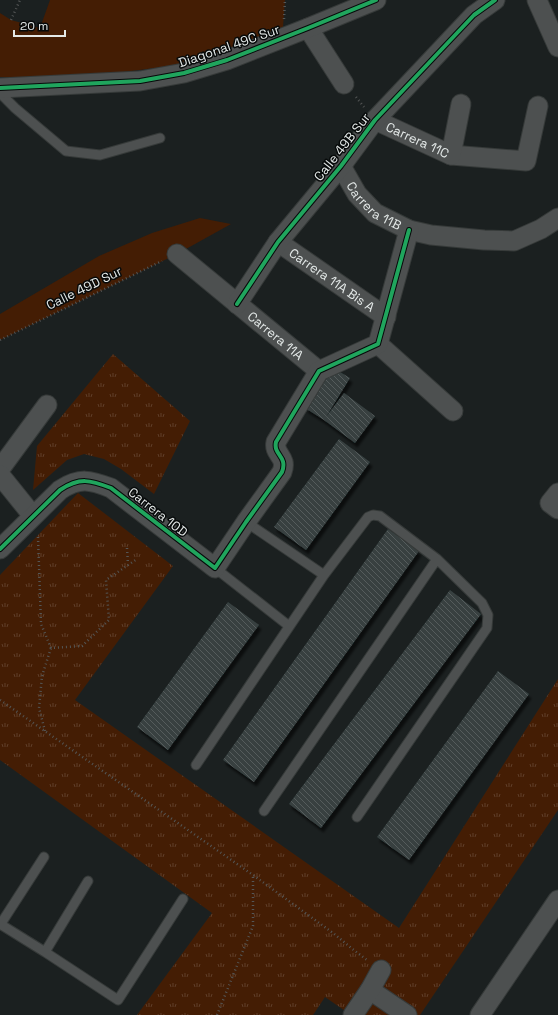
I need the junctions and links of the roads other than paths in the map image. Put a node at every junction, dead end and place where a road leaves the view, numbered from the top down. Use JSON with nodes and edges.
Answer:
{"nodes":[{"id":1,"x":376,"y":0,"type":"edge"},
{"id":2,"x":495,"y":0,"type":"edge"},
{"id":3,"x":537,"y":0,"type":"edge"},
{"id":4,"x":308,"y":28,"type":"junction"},
{"id":5,"x":558,"y":47,"type":"edge"},
{"id":6,"x":344,"y":84,"type":"road end"},
{"id":7,"x":0,"y":88,"type":"edge"},
{"id":8,"x":0,"y":93,"type":"edge"},
{"id":9,"x":462,"y":104,"type":"dead end"},
{"id":10,"x":538,"y":106,"type":"dead end"},
{"id":11,"x":375,"y":120,"type":"junction"},
{"id":12,"x":160,"y":138,"type":"dead end"},
{"id":13,"x":451,"y":155,"type":"junction"},
{"id":14,"x":341,"y":166,"type":"junction"},
{"id":15,"x":558,"y":218,"type":"edge"},
{"id":16,"x":409,"y":230,"type":"junction"},
{"id":17,"x":278,"y":242,"type":"junction"},
{"id":18,"x":177,"y":254,"type":"road end"},
{"id":19,"x":237,"y":304,"type":"junction"},
{"id":20,"x":386,"y":317,"type":"junction"},
{"id":21,"x":378,"y":344,"type":"junction"},
{"id":22,"x":319,"y":371,"type":"junction"},
{"id":23,"x":47,"y":405,"type":"dead end"},
{"id":24,"x":453,"y":411,"type":"dead end"},
{"id":25,"x":0,"y":469,"type":"edge"},
{"id":26,"x":0,"y":475,"type":"edge"},
{"id":27,"x":35,"y":514,"type":"junction"},
{"id":28,"x":246,"y":522,"type":"junction"},
{"id":29,"x":0,"y":549,"type":"edge"},
{"id":30,"x":437,"y":559,"type":"junction"},
{"id":31,"x":214,"y":568,"type":"junction"},
{"id":32,"x":324,"y":575,"type":"junction"},
{"id":33,"x":289,"y":626,"type":"junction"},
{"id":34,"x":196,"y":765,"type":"dead end"},
{"id":35,"x":264,"y":811,"type":"dead end"},
{"id":36,"x":357,"y":817,"type":"dead end"},
{"id":37,"x":44,"y":857,"type":"dead end"},
{"id":38,"x":88,"y":880,"type":"dead end"},
{"id":39,"x":183,"y":899,"type":"dead end"},
{"id":40,"x":558,"y":900,"type":"edge"},
{"id":41,"x":0,"y":925,"type":"edge"},
{"id":42,"x":45,"y":952,"type":"junction"},
{"id":43,"x":381,"y":970,"type":"road end"},
{"id":44,"x":370,"y":990,"type":"junction"},
{"id":45,"x":354,"y":1015,"type":"edge"},
{"id":46,"x":407,"y":1015,"type":"edge"},
{"id":47,"x":480,"y":1015,"type":"edge"}],
"edges":[{"from":1,"to":4,"type":"street","name":"Diagonal 49C Sur"},
{"from":2,"to":11,"type":"street","name":"Calle 49B Sur"},
{"from":3,"to":5,"type":"street"},
{"from":4,"to":6,"type":"street"},
{"from":4,"to":7,"type":"street","name":"Diagonal 49C Sur"},
{"from":8,"to":12,"type":"lane"},
{"from":9,"to":13,"type":"street"},
{"from":10,"to":13,"type":"street","name":"Carrera 11C"},
{"from":11,"to":13,"type":"street","name":"Carrera 11C"},
{"from":11,"to":14,"type":"street","name":"Calle 49B Sur"},
{"from":14,"to":16,"type":"street","name":"Carrera 11B"},
{"from":14,"to":17,"type":"street","name":"Calle 49B Sur"},
{"from":15,"to":16,"type":"street","name":"Carrera 11B"},
{"from":16,"to":20,"type":"street"},
{"from":17,"to":19,"type":"street","name":"Calle 49B Sur"},
{"from":17,"to":20,"type":"street","name":"Carrera 11A Bis A"},
{"from":18,"to":19,"type":"street","name":"Carrera 11A"},
{"from":19,"to":22,"type":"street","name":"Carrera 11A"},
{"from":20,"to":21,"type":"street"},
{"from":21,"to":22,"type":"street"},
{"from":21,"to":24,"type":"street"},
{"from":22,"to":28,"type":"street"},
{"from":23,"to":25,"type":"street"},
{"from":26,"to":27,"type":"street"},
{"from":27,"to":29,"type":"street"},
{"from":27,"to":31,"type":"street","name":"Carrera 10D"},
{"from":28,"to":31,"type":"street"},
{"from":28,"to":32,"type":"lane"},
{"from":30,"to":32,"type":"lane"},
{"from":30,"to":35,"type":"lane"},
{"from":30,"to":36,"type":"lane"},
{"from":31,"to":33,"type":"lane"},
{"from":32,"to":33,"type":"lane"},
{"from":33,"to":34,"type":"lane"},
{"from":37,"to":41,"type":"lane"},
{"from":38,"to":42,"type":"lane"},
{"from":39,"to":42,"type":"lane"},
{"from":40,"to":47,"type":"street"},
{"from":41,"to":42,"type":"lane"},
{"from":43,"to":44,"type":"street"},
{"from":44,"to":45,"type":"street"},
{"from":44,"to":46,"type":"street"}]}
